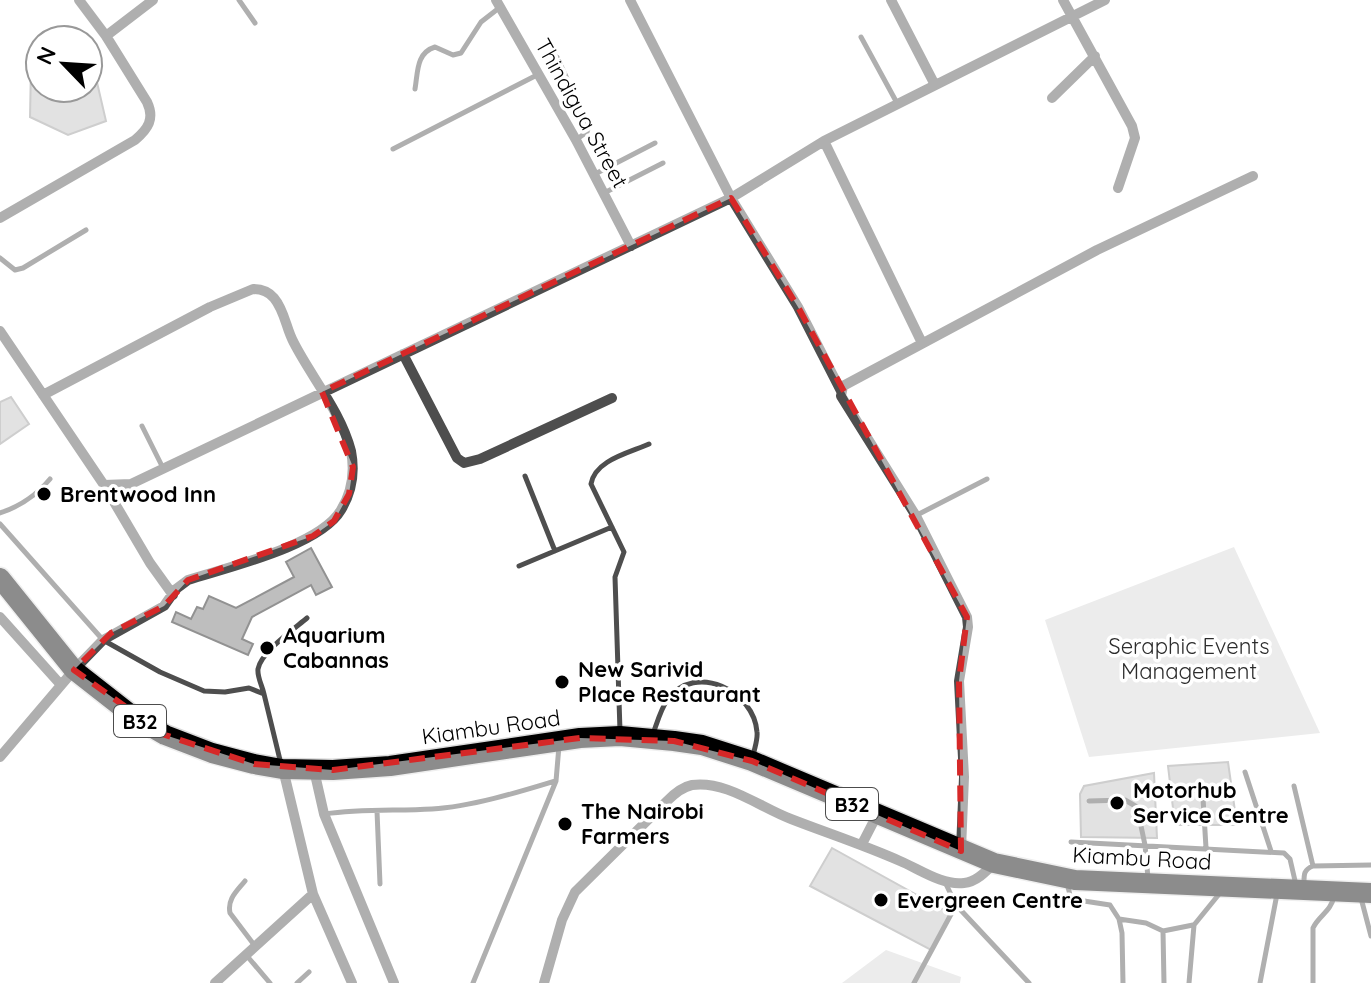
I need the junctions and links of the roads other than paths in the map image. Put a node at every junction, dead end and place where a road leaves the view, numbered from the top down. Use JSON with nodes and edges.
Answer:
{"nodes":[{"id":1,"x":79,"y":0,"type":"edge"},
{"id":2,"x":153,"y":0,"type":"edge"},
{"id":3,"x":239,"y":0,"type":"edge"},
{"id":4,"x":630,"y":0,"type":"edge"},
{"id":5,"x":891,"y":0,"type":"edge"},
{"id":6,"x":1063,"y":0,"type":"edge"},
{"id":7,"x":1105,"y":0,"type":"edge"},
{"id":8,"x":498,"y":4,"type":"edge"},
{"id":9,"x":1071,"y":16,"type":"junction"},
{"id":10,"x":255,"y":23,"type":"dead end"},
{"id":11,"x":106,"y":36,"type":"junction"},
{"id":12,"x":861,"y":37,"type":"dead end"},
{"id":13,"x":1095,"y":56,"type":"junction"},
{"id":14,"x":557,"y":57,"type":"dead end"},
{"id":15,"x":538,"y":75,"type":"junction"},
{"id":16,"x":935,"y":85,"type":"junction"},
{"id":17,"x":415,"y":89,"type":"dead end"},
{"id":18,"x":1052,"y":98,"type":"dead end"},
{"id":19,"x":898,"y":104,"type":"junction"},
{"id":20,"x":576,"y":140,"type":"junction"},
{"id":21,"x":824,"y":141,"type":"junction"},
{"id":22,"x":655,"y":143,"type":"dead end"},
{"id":23,"x":393,"y":149,"type":"dead end"},
{"id":24,"x":663,"y":163,"type":"dead end"},
{"id":25,"x":594,"y":175,"type":"junction"},
{"id":26,"x":1253,"y":176,"type":"dead end"},
{"id":27,"x":1118,"y":188,"type":"dead end"},
{"id":28,"x":603,"y":193,"type":"junction"},
{"id":29,"x":731,"y":198,"type":"junction"},
{"id":30,"x":0,"y":218,"type":"edge"},
{"id":31,"x":86,"y":230,"type":"dead end"},
{"id":32,"x":631,"y":246,"type":"junction"},
{"id":33,"x":0,"y":258,"type":"edge"},
{"id":34,"x":0,"y":331,"type":"edge"},
{"id":35,"x":922,"y":343,"type":"junction"},
{"id":36,"x":403,"y":354,"type":"junction"},
{"id":37,"x":841,"y":391,"type":"junction"},
{"id":38,"x":322,"y":392,"type":"junction"},
{"id":39,"x":43,"y":395,"type":"junction"},
{"id":40,"x":612,"y":398,"type":"dead end"},
{"id":41,"x":142,"y":426,"type":"dead end"},
{"id":42,"x":649,"y":444,"type":"dead end"},
{"id":43,"x":164,"y":469,"type":"junction"},
{"id":44,"x":525,"y":476,"type":"dead end"},
{"id":45,"x":50,"y":479,"type":"dead end"},
{"id":46,"x":987,"y":479,"type":"dead end"},
{"id":47,"x":104,"y":485,"type":"junction"},
{"id":48,"x":0,"y":513,"type":"edge"},
{"id":49,"x":916,"y":516,"type":"junction"},
{"id":50,"x":0,"y":524,"type":"edge"},
{"id":51,"x":612,"y":527,"type":"junction"},
{"id":52,"x":555,"y":551,"type":"junction"},
{"id":53,"x":519,"y":566,"type":"dead end"},
{"id":54,"x":0,"y":578,"type":"edge"},
{"id":55,"x":173,"y":595,"type":"junction"},
{"id":56,"x":0,"y":617,"type":"edge"},
{"id":57,"x":307,"y":618,"type":"dead end"},
{"id":58,"x":103,"y":640,"type":"junction"},
{"id":59,"x":67,"y":678,"type":"junction"},
{"id":60,"x":264,"y":694,"type":"junction"},
{"id":61,"x":620,"y":736,"type":"junction"},
{"id":62,"x":651,"y":739,"type":"junction"},
{"id":63,"x":559,"y":741,"type":"junction"},
{"id":64,"x":0,"y":757,"type":"edge"},
{"id":65,"x":752,"y":761,"type":"junction"},
{"id":66,"x":282,"y":769,"type":"junction"},
{"id":67,"x":314,"y":770,"type":"junction"},
{"id":68,"x":1245,"y":772,"type":"dead end"},
{"id":69,"x":556,"y":781,"type":"junction"},
{"id":70,"x":1294,"y":786,"type":"dead end"},
{"id":71,"x":1186,"y":789,"type":"dead end"},
{"id":72,"x":1089,"y":801,"type":"dead end"},
{"id":73,"x":377,"y":811,"type":"junction"},
{"id":74,"x":324,"y":814,"type":"junction"},
{"id":75,"x":877,"y":815,"type":"junction"},
{"id":76,"x":1071,"y":842,"type":"dead end"},
{"id":77,"x":862,"y":844,"type":"junction"},
{"id":78,"x":1145,"y":845,"type":"junction"},
{"id":79,"x":1206,"y":848,"type":"junction"},
{"id":80,"x":961,"y":851,"type":"junction"},
{"id":81,"x":1271,"y":851,"type":"junction"},
{"id":82,"x":994,"y":863,"type":"junction"},
{"id":83,"x":1371,"y":865,"type":"edge"},
{"id":84,"x":1313,"y":866,"type":"junction"},
{"id":85,"x":1066,"y":878,"type":"junction"},
{"id":86,"x":944,"y":880,"type":"junction"},
{"id":87,"x":245,"y":881,"type":"dead end"},
{"id":88,"x":1148,"y":883,"type":"junction"},
{"id":89,"x":380,"y":884,"type":"dead end"},
{"id":90,"x":1225,"y":887,"type":"junction"},
{"id":91,"x":1293,"y":890,"type":"junction"},
{"id":92,"x":1336,"y":891,"type":"junction"},
{"id":93,"x":1366,"y":893,"type":"edge"},
{"id":94,"x":313,"y":894,"type":"junction"},
{"id":95,"x":956,"y":905,"type":"junction"},
{"id":96,"x":1119,"y":919,"type":"junction"},
{"id":97,"x":1194,"y":925,"type":"junction"},
{"id":98,"x":1163,"y":931,"type":"junction"},
{"id":99,"x":1371,"y":936,"type":"edge"},
{"id":100,"x":256,"y":947,"type":"junction"},
{"id":101,"x":246,"y":955,"type":"junction"},
{"id":102,"x":309,"y":972,"type":"dead end"},
{"id":103,"x":215,"y":983,"type":"edge"},
{"id":104,"x":270,"y":983,"type":"edge"},
{"id":105,"x":297,"y":983,"type":"edge"},
{"id":106,"x":352,"y":983,"type":"edge"},
{"id":107,"x":394,"y":983,"type":"edge"},
{"id":108,"x":473,"y":983,"type":"edge"},
{"id":109,"x":544,"y":983,"type":"edge"},
{"id":110,"x":914,"y":983,"type":"edge"},
{"id":111,"x":1029,"y":983,"type":"edge"},
{"id":112,"x":1123,"y":983,"type":"edge"},
{"id":113,"x":1164,"y":983,"type":"edge"},
{"id":114,"x":1189,"y":983,"type":"edge"},
{"id":115,"x":1260,"y":983,"type":"edge"},
{"id":116,"x":1313,"y":983,"type":"edge"}],
"edges":[{"from":1,"to":11,"type":"street"},
{"from":2,"to":11,"type":"street"},
{"from":3,"to":10,"type":"lane"},
{"from":4,"to":29,"type":"street"},
{"from":5,"to":16,"type":"street"},
{"from":6,"to":9,"type":"street"},
{"from":7,"to":9,"type":"street"},
{"from":8,"to":15,"type":"street","name":"Thindigua Street"},
{"from":8,"to":17,"type":"lane"},
{"from":9,"to":13,"type":"street"},
{"from":9,"to":16,"type":"street"},
{"from":11,"to":30,"type":"street"},
{"from":12,"to":19,"type":"lane"},
{"from":13,"to":18,"type":"street"},
{"from":13,"to":27,"type":"street"},
{"from":14,"to":20,"type":"lane"},
{"from":15,"to":20,"type":"street","name":"Thindigua Street"},
{"from":15,"to":23,"type":"lane"},
{"from":16,"to":19,"type":"street"},
{"from":19,"to":21,"type":"street"},
{"from":20,"to":25,"type":"street","name":"Thindigua Street"},
{"from":21,"to":29,"type":"street"},
{"from":21,"to":35,"type":"street"},
{"from":22,"to":25,"type":"lane"},
{"from":24,"to":28,"type":"lane"},
{"from":25,"to":28,"type":"street","name":"Thindigua Street"},
{"from":26,"to":35,"type":"street"},
{"from":28,"to":32,"type":"street","name":"Thindigua Street"},
{"from":29,"to":32,"type":"street"},
{"from":29,"to":37,"type":"street"},
{"from":31,"to":33,"type":"lane"},
{"from":32,"to":36,"type":"street"},
{"from":34,"to":39,"type":"street"},
{"from":35,"to":37,"type":"street"},
{"from":36,"to":38,"type":"street"},
{"from":36,"to":40,"type":"street"},
{"from":37,"to":49,"type":"street"},
{"from":38,"to":39,"type":"street"},
{"from":38,"to":43,"type":"street"},
{"from":38,"to":55,"type":"street"},
{"from":39,"to":47,"type":"street"},
{"from":41,"to":43,"type":"lane"},
{"from":42,"to":51,"type":"lane"},
{"from":43,"to":47,"type":"street"},
{"from":44,"to":52,"type":"lane"},
{"from":45,"to":48,"type":"lane"},
{"from":46,"to":49,"type":"lane"},
{"from":47,"to":55,"type":"street"},
{"from":49,"to":80,"type":"street"},
{"from":50,"to":58,"type":"lane"},
{"from":51,"to":52,"type":"lane"},
{"from":51,"to":61,"type":"lane"},
{"from":52,"to":53,"type":"lane"},
{"from":54,"to":59,"type":"highway","name":"Kiambu Road","number":"B32"},
{"from":55,"to":58,"type":"street"},
{"from":56,"to":59,"type":"street"},
{"from":57,"to":60,"type":"lane"},
{"from":58,"to":59,"type":"street"},
{"from":58,"to":60,"type":"lane"},
{"from":59,"to":64,"type":"street"},
{"from":59,"to":66,"type":"highway","name":"Kiambu Road","number":"B32"},
{"from":60,"to":66,"type":"lane"},
{"from":61,"to":62,"type":"highway","name":"Kiambu Road","number":"B32"},
{"from":61,"to":63,"type":"highway","name":"Kiambu Road","number":"B32"},
{"from":62,"to":65,"type":"highway","name":"Kiambu Road","number":"B32"},
{"from":62,"to":65,"type":"lane"},
{"from":63,"to":67,"type":"highway","name":"Kiambu Road","number":"B32"},
{"from":63,"to":69,"type":"lane"},
{"from":65,"to":75,"type":"highway","name":"Kiambu Road","number":"B32"},
{"from":66,"to":67,"type":"highway","name":"Kiambu Road","number":"B32"},
{"from":66,"to":94,"type":"street"},
{"from":67,"to":74,"type":"street"},
{"from":68,"to":81,"type":"lane"},
{"from":69,"to":73,"type":"lane"},
{"from":69,"to":108,"type":"lane"},
{"from":70,"to":84,"type":"lane"},
{"from":71,"to":79,"type":"lane"},
{"from":72,"to":78,"type":"lane"},
{"from":73,"to":74,"type":"lane"},
{"from":73,"to":89,"type":"lane"},
{"from":74,"to":107,"type":"street"},
{"from":75,"to":77,"type":"street"},
{"from":75,"to":80,"type":"highway","name":"Kiambu Road","number":"B32"},
{"from":76,"to":78,"type":"lane"},
{"from":77,"to":86,"type":"street"},
{"from":77,"to":109,"type":"street"},
{"from":78,"to":79,"type":"lane"},
{"from":78,"to":88,"type":"lane"},
{"from":79,"to":81,"type":"lane"},
{"from":80,"to":82,"type":"highway","name":"Kiambu Road","number":"B32"},
{"from":81,"to":91,"type":"lane"},
{"from":82,"to":85,"type":"highway","name":"Kiambu Road","number":"B32"},
{"from":82,"to":86,"type":"street"},
{"from":83,"to":84,"type":"lane"},
{"from":84,"to":91,"type":"lane"},
{"from":85,"to":88,"type":"highway","name":"Kiambu Road","number":"B32"},
{"from":85,"to":96,"type":"lane"},
{"from":86,"to":95,"type":"lane"},
{"from":87,"to":100,"type":"lane"},
{"from":88,"to":90,"type":"highway","name":"Kiambu Road","number":"B32"},
{"from":90,"to":91,"type":"highway","name":"Kiambu Road","number":"B32"},
{"from":90,"to":97,"type":"lane"},
{"from":91,"to":92,"type":"highway","name":"Kiambu Road","number":"B32"},
{"from":91,"to":115,"type":"lane"},
{"from":92,"to":93,"type":"highway","name":"Kiambu Road","number":"B32"},
{"from":92,"to":116,"type":"lane"},
{"from":93,"to":99,"type":"lane"},
{"from":94,"to":100,"type":"street"},
{"from":94,"to":106,"type":"street"},
{"from":95,"to":110,"type":"lane"},
{"from":95,"to":111,"type":"lane"},
{"from":96,"to":98,"type":"lane"},
{"from":96,"to":112,"type":"lane"},
{"from":97,"to":98,"type":"lane"},
{"from":97,"to":114,"type":"lane"},
{"from":98,"to":113,"type":"lane"},
{"from":100,"to":101,"type":"street"},
{"from":101,"to":103,"type":"street"},
{"from":101,"to":104,"type":"lane"},
{"from":102,"to":105,"type":"lane"}]}
